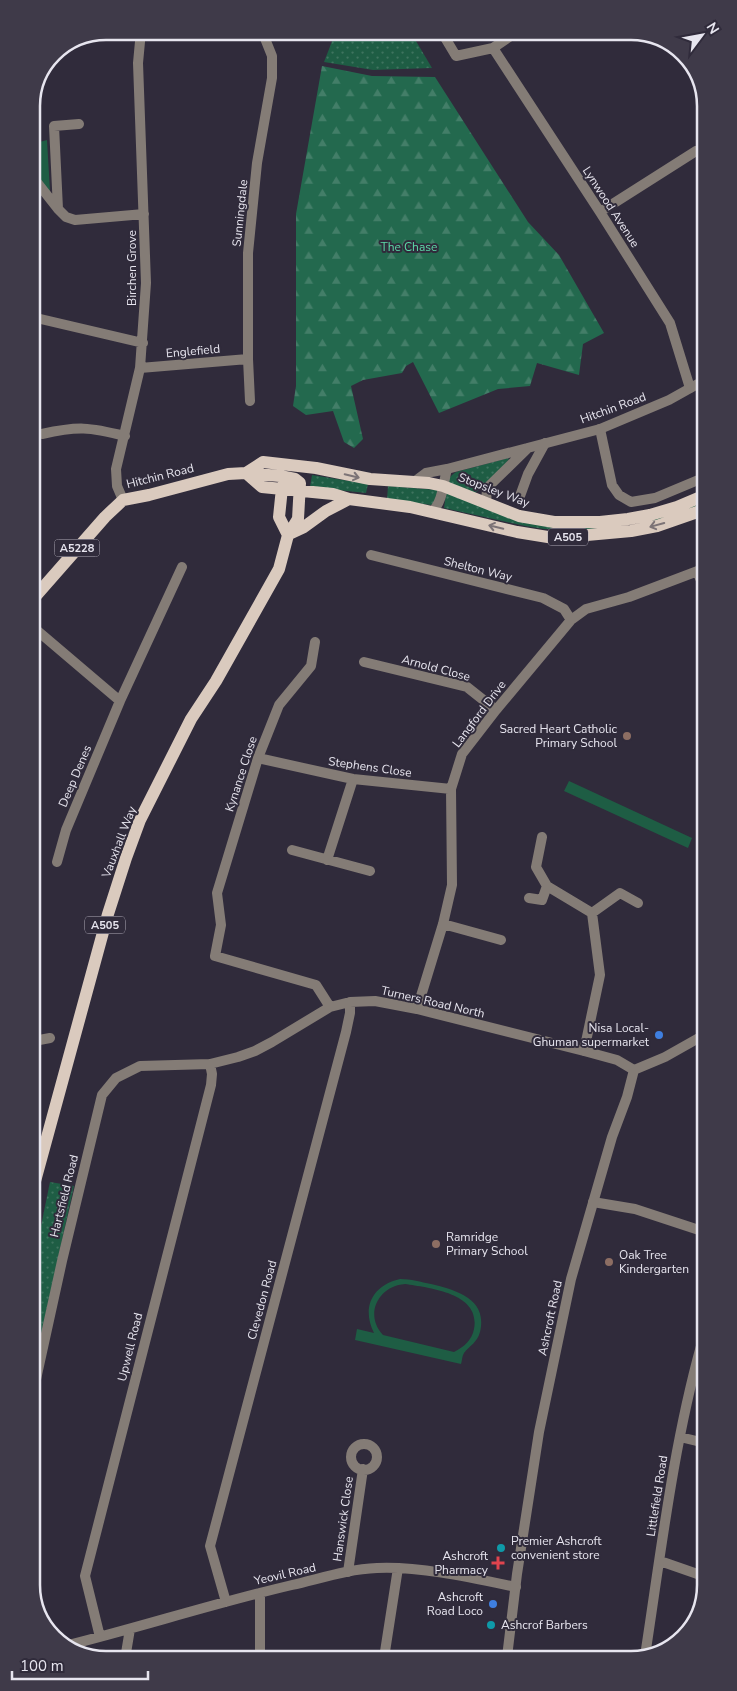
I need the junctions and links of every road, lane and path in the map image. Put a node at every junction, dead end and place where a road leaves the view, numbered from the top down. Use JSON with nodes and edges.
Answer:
{"nodes":[{"id":1,"x":140,"y":40,"type":"edge"},
{"id":2,"x":266,"y":40,"type":"edge"},
{"id":3,"x":446,"y":40,"type":"edge"},
{"id":4,"x":505,"y":40,"type":"edge"},
{"id":5,"x":493,"y":48,"type":"junction"},
{"id":6,"x":79,"y":124,"type":"dead end"},
{"id":7,"x":697,"y":151,"type":"edge"},
{"id":8,"x":40,"y":186,"type":"edge"},
{"id":9,"x":58,"y":209,"type":"junction"},
{"id":10,"x":600,"y":212,"type":"junction"},
{"id":11,"x":144,"y":214,"type":"junction"},
{"id":12,"x":40,"y":319,"type":"edge"},
{"id":13,"x":143,"y":343,"type":"junction"},
{"id":14,"x":248,"y":359,"type":"junction"},
{"id":15,"x":140,"y":368,"type":"junction"},
{"id":16,"x":697,"y":384,"type":"edge"},
{"id":17,"x":690,"y":388,"type":"junction"},
{"id":18,"x":250,"y":402,"type":"dead end"},
{"id":19,"x":600,"y":428,"type":"junction"},
{"id":20,"x":42,"y":434,"type":"dead end"},
{"id":21,"x":125,"y":436,"type":"junction"},
{"id":22,"x":545,"y":443,"type":"junction"},
{"id":23,"x":528,"y":448,"type":"junction"},
{"id":24,"x":304,"y":467,"type":"junction"},
{"id":25,"x":447,"y":469,"type":"junction"},
{"id":26,"x":246,"y":473,"type":"junction"},
{"id":27,"x":697,"y":480,"type":"edge"},
{"id":28,"x":284,"y":482,"type":"junction"},
{"id":29,"x":414,"y":482,"type":"junction"},
{"id":30,"x":443,"y":486,"type":"junction"},
{"id":31,"x":300,"y":491,"type":"junction"},
{"id":32,"x":520,"y":496,"type":"dead end"},
{"id":33,"x":349,"y":499,"type":"junction"},
{"id":34,"x":697,"y":499,"type":"edge"},
{"id":35,"x":123,"y":500,"type":"junction"},
{"id":36,"x":486,"y":503,"type":"junction"},
{"id":37,"x":432,"y":512,"type":"junction"},
{"id":38,"x":697,"y":512,"type":"edge"},
{"id":39,"x":288,"y":534,"type":"junction"},
{"id":40,"x":371,"y":555,"type":"dead end"},
{"id":41,"x":182,"y":567,"type":"dead end"},
{"id":42,"x":697,"y":571,"type":"edge"},
{"id":43,"x":40,"y":591,"type":"edge"},
{"id":44,"x":572,"y":620,"type":"junction"},
{"id":45,"x":40,"y":633,"type":"edge"},
{"id":46,"x":315,"y":642,"type":"dead end"},
{"id":47,"x":364,"y":662,"type":"dead end"},
{"id":48,"x":120,"y":701,"type":"junction"},
{"id":49,"x":496,"y":710,"type":"junction"},
{"id":50,"x":258,"y":758,"type":"junction"},
{"id":51,"x":354,"y":779,"type":"junction"},
{"id":52,"x":451,"y":789,"type":"junction"},
{"id":53,"x":542,"y":837,"type":"dead end"},
{"id":54,"x":292,"y":850,"type":"dead end"},
{"id":55,"x":327,"y":860,"type":"junction"},
{"id":56,"x":57,"y":862,"type":"dead end"},
{"id":57,"x":370,"y":871,"type":"dead end"},
{"id":58,"x":547,"y":886,"type":"junction"},
{"id":59,"x":528,"y":898,"type":"dead end"},
{"id":60,"x":638,"y":903,"type":"dead end"},
{"id":61,"x":592,"y":913,"type":"junction"},
{"id":62,"x":443,"y":924,"type":"junction"},
{"id":63,"x":501,"y":940,"type":"dead end"},
{"id":64,"x":350,"y":1002,"type":"junction"},
{"id":65,"x":330,"y":1007,"type":"junction"},
{"id":66,"x":418,"y":1009,"type":"junction"},
{"id":67,"x":50,"y":1038,"type":"dead end"},
{"id":68,"x":697,"y":1039,"type":"edge"},
{"id":69,"x":40,"y":1040,"type":"edge"},
{"id":70,"x":584,"y":1051,"type":"junction"},
{"id":71,"x":210,"y":1064,"type":"junction"},
{"id":72,"x":634,"y":1070,"type":"junction"},
{"id":73,"x":116,"y":1078,"type":"joint"},
{"id":74,"x":40,"y":1163,"type":"edge"},
{"id":75,"x":593,"y":1202,"type":"junction"},
{"id":76,"x":697,"y":1229,"type":"edge"},
{"id":77,"x":40,"y":1358,"type":"edge"},
{"id":78,"x":697,"y":1362,"type":"edge"},
{"id":79,"x":680,"y":1436,"type":"junction"},
{"id":80,"x":697,"y":1441,"type":"edge"},
{"id":81,"x":363,"y":1469,"type":"dead end"},
{"id":82,"x":660,"y":1562,"type":"junction"},
{"id":83,"x":398,"y":1568,"type":"junction"},
{"id":84,"x":348,"y":1572,"type":"junction"},
{"id":85,"x":697,"y":1574,"type":"edge"},
{"id":86,"x":516,"y":1586,"type":"junction"},
{"id":87,"x":260,"y":1592,"type":"junction"},
{"id":88,"x":226,"y":1602,"type":"junction"},
{"id":89,"x":130,"y":1628,"type":"junction"},
{"id":90,"x":100,"y":1637,"type":"junction"},
{"id":91,"x":76,"y":1643,"type":"edge"},
{"id":92,"x":646,"y":1649,"type":"edge"},
{"id":93,"x":127,"y":1651,"type":"edge"},
{"id":94,"x":260,"y":1651,"type":"edge"},
{"id":95,"x":385,"y":1651,"type":"edge"},
{"id":96,"x":509,"y":1651,"type":"edge"}],
"edges":[{"from":1,"to":11,"type":"street","name":"Birchen Grove"},
{"from":2,"to":14,"type":"street","name":"Sunningdale"},
{"from":3,"to":5,"type":"street"},
{"from":4,"to":5,"type":"street"},
{"from":5,"to":10,"type":"street","name":"Lynwood Avenue"},
{"from":6,"to":9,"type":"street"},
{"from":7,"to":10,"type":"street"},
{"from":8,"to":9,"type":"street"},
{"from":9,"to":11,"type":"street"},
{"from":10,"to":17,"type":"street","name":"Lynwood Avenue"},
{"from":11,"to":13,"type":"street","name":"Birchen Grove"},
{"from":12,"to":13,"type":"street"},
{"from":13,"to":15,"type":"street","name":"Birchen Grove"},
{"from":14,"to":15,"type":"street","name":"Englefield"},
{"from":14,"to":18,"type":"street","name":"Sunningdale"},
{"from":15,"to":21,"type":"street","name":"Birchen Grove"},
{"from":16,"to":17,"type":"street","name":"Hitchin Road"},
{"from":17,"to":19,"type":"street","name":"Hitchin Road"},
{"from":19,"to":22,"type":"street","name":"Hitchin Road"},
{"from":19,"to":27,"type":"street"},
{"from":20,"to":21,"type":"street"},
{"from":21,"to":35,"type":"street","name":"Birchen Grove"},
{"from":22,"to":23,"type":"street","name":"Hitchin Road"},
{"from":22,"to":32,"type":"street"},
{"from":23,"to":25,"type":"street","name":"Hitchin Road"},
{"from":23,"to":36,"type":"street","name":"Hitchin Road"},
{"from":24,"to":26,"type":"main road","name":"Hitchin Road"},
{"from":24,"to":28,"type":"main road"},
{"from":24,"to":29,"type":"main road","name":"Stopsley Way","number":"A505","one_way":true},
{"from":25,"to":29,"type":"street","name":"Hitchin Road"},
{"from":25,"to":30,"type":"street"},
{"from":26,"to":28,"type":"main road"},
{"from":26,"to":35,"type":"main road","name":"Hitchin Road"},
{"from":28,"to":31,"type":"main road"},
{"from":28,"to":39,"type":"main road"},
{"from":29,"to":30,"type":"main road","name":"Stopsley Way","number":"A505"},
{"from":30,"to":36,"type":"main road","name":"Stopsley Way","number":"A505"},
{"from":30,"to":37,"type":"street"},
{"from":31,"to":33,"type":"main road","number":"A505"},
{"from":31,"to":39,"type":"main road","name":"Vauxhall Way"},
{"from":33,"to":37,"type":"main road","number":"A505"},
{"from":33,"to":39,"type":"main road"},
{"from":34,"to":36,"type":"main road","name":"Stopsley Way","number":"A505"},
{"from":35,"to":43,"type":"main road","name":"Hitchin Road","number":"A5228"},
{"from":38,"to":37,"type":"main road","number":"A505","one_way":true},
{"from":39,"to":74,"type":"main road","name":"Vauxhall Way","number":"A505"},
{"from":40,"to":44,"type":"street","name":"Shelton Way"},
{"from":41,"to":48,"type":"street","name":"Deep Denes"},
{"from":42,"to":44,"type":"street","name":"Langford Drive"},
{"from":44,"to":49,"type":"street","name":"Langford Drive"},
{"from":45,"to":48,"type":"street"},
{"from":46,"to":50,"type":"street","name":"Kynance Close"},
{"from":47,"to":49,"type":"street","name":"Arnold Close"},
{"from":48,"to":56,"type":"street","name":"Deep Denes"},
{"from":49,"to":52,"type":"street","name":"Langford Drive"},
{"from":50,"to":51,"type":"street","name":"Stephens Close"},
{"from":50,"to":65,"type":"street","name":"Kynance Close"},
{"from":51,"to":52,"type":"street","name":"Stephens Close"},
{"from":51,"to":55,"type":"street"},
{"from":52,"to":62,"type":"street","name":"Langford Drive"},
{"from":53,"to":58,"type":"street"},
{"from":54,"to":55,"type":"street"},
{"from":55,"to":57,"type":"street"},
{"from":58,"to":59,"type":"street"},
{"from":58,"to":61,"type":"street"},
{"from":60,"to":61,"type":"street"},
{"from":61,"to":70,"type":"street"},
{"from":62,"to":63,"type":"street"},
{"from":62,"to":66,"type":"street","name":"Langford Drive"},
{"from":64,"to":65,"type":"street","name":"Turners Road North"},
{"from":64,"to":66,"type":"street","name":"Turners Road North"},
{"from":64,"to":88,"type":"street","name":"Clevedon Road"},
{"from":65,"to":71,"type":"street","name":"Turners Road North"},
{"from":66,"to":70,"type":"street","name":"Turners Road North"},
{"from":67,"to":69,"type":"street"},
{"from":68,"to":72,"type":"street"},
{"from":70,"to":72,"type":"street","name":"Turners Road North"},
{"from":71,"to":73,"type":"street","name":"Turners Road North"},
{"from":71,"to":90,"type":"street","name":"Upwell Road"},
{"from":72,"to":75,"type":"street","name":"Ashcroft Road"},
{"from":73,"to":77,"type":"street","name":"Hartsfield Road"},
{"from":75,"to":76,"type":"street"},
{"from":75,"to":86,"type":"street","name":"Ashcroft Road"},
{"from":78,"to":79,"type":"street","name":"Littlefield Road"},
{"from":79,"to":80,"type":"street"},
{"from":79,"to":82,"type":"street","name":"Littlefield Road"},
{"from":81,"to":84,"type":"street","name":"Hanswick Close"},
{"from":82,"to":85,"type":"street"},
{"from":82,"to":92,"type":"street","name":"Littlefield Road"},
{"from":83,"to":84,"type":"street","name":"Yeovil Road"},
{"from":83,"to":86,"type":"street","name":"Yeovil Road"},
{"from":83,"to":95,"type":"street"},
{"from":84,"to":87,"type":"street","name":"Yeovil Road"},
{"from":86,"to":96,"type":"street","name":"Ashcroft Road"},
{"from":87,"to":88,"type":"street","name":"Yeovil Road"},
{"from":87,"to":94,"type":"street"},
{"from":88,"to":89,"type":"street","name":"Yeovil Road"},
{"from":89,"to":90,"type":"street","name":"Yeovil Road"},
{"from":89,"to":93,"type":"street"},
{"from":90,"to":91,"type":"street","name":"Yeovil Road"}]}
